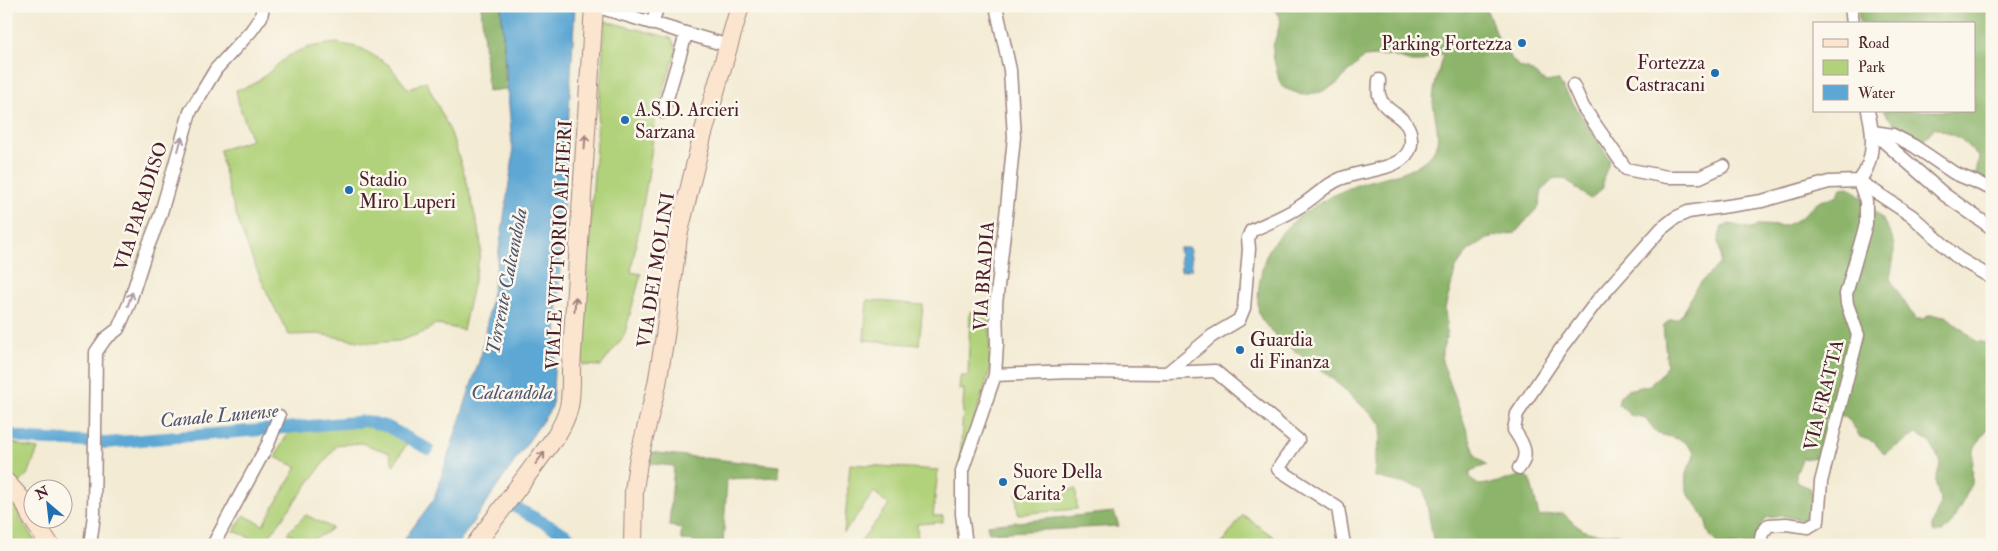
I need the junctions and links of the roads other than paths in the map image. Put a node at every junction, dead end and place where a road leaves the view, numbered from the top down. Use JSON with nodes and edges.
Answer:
{"nodes":[{"id":1,"x":263,"y":6,"type":"edge"},
{"id":2,"x":594,"y":6,"type":"edge"},
{"id":3,"x":657,"y":6,"type":"edge"},
{"id":4,"x":740,"y":6,"type":"edge"},
{"id":5,"x":996,"y":6,"type":"edge"},
{"id":6,"x":1851,"y":6,"type":"edge"},
{"id":7,"x":1853,"y":22,"type":"edge"},
{"id":8,"x":653,"y":24,"type":"junction"},
{"id":9,"x":686,"y":34,"type":"junction"},
{"id":10,"x":729,"y":46,"type":"junction"},
{"id":11,"x":1379,"y":80,"type":"dead end"},
{"id":12,"x":1573,"y":85,"type":"dead end"},
{"id":13,"x":663,"y":112,"type":"dead end"},
{"id":14,"x":1868,"y":112,"type":"edge"},
{"id":15,"x":1873,"y":132,"type":"junction"},
{"id":16,"x":1724,"y":166,"type":"dead end"},
{"id":17,"x":1860,"y":181,"type":"junction"},
{"id":18,"x":1992,"y":189,"type":"edge"},
{"id":19,"x":1992,"y":228,"type":"edge"},
{"id":20,"x":1992,"y":278,"type":"edge"},
{"id":21,"x":1167,"y":373,"type":"junction"},
{"id":22,"x":995,"y":375,"type":"junction"},
{"id":23,"x":279,"y":416,"type":"dead end"},
{"id":24,"x":1519,"y":468,"type":"dead end"},
{"id":25,"x":6,"y":482,"type":"edge"},
{"id":26,"x":48,"y":544,"type":"edge"},
{"id":27,"x":90,"y":545,"type":"edge"},
{"id":28,"x":213,"y":545,"type":"edge"},
{"id":29,"x":475,"y":545,"type":"edge"},
{"id":30,"x":633,"y":545,"type":"edge"},
{"id":31,"x":966,"y":545,"type":"edge"},
{"id":32,"x":1344,"y":545,"type":"edge"},
{"id":33,"x":1760,"y":545,"type":"edge"}],
"edges":[{"from":27,"to":1,"type":"street","name":"VIA PARADISO","one_way":true},
{"from":2,"to":8,"type":"street"},
{"from":29,"to":2,"type":"street","name":"VIALE VITTORIO ALFIERI","one_way":true},
{"from":3,"to":8,"type":"street"},
{"from":4,"to":10,"type":"street","name":"VIA DEI MOLINI"},
{"from":5,"to":22,"type":"street","name":"VIA BRADIA"},
{"from":6,"to":7,"type":"street"},
{"from":8,"to":9,"type":"street"},
{"from":9,"to":10,"type":"street"},
{"from":9,"to":13,"type":"street"},
{"from":10,"to":30,"type":"street","name":"VIA DEI MOLINI"},
{"from":11,"to":21,"type":"street"},
{"from":12,"to":16,"type":"street"},
{"from":14,"to":15,"type":"street"},
{"from":15,"to":17,"type":"street"},
{"from":15,"to":18,"type":"street"},
{"from":15,"to":19,"type":"street"},
{"from":17,"to":20,"type":"street"},
{"from":17,"to":24,"type":"street"},
{"from":17,"to":33,"type":"street","name":"VIA FRATTA"},
{"from":21,"to":22,"type":"street"},
{"from":21,"to":32,"type":"street"},
{"from":22,"to":31,"type":"street","name":"VIA BRADIA"},
{"from":23,"to":28,"type":"street"},
{"from":25,"to":26,"type":"street"}]}
